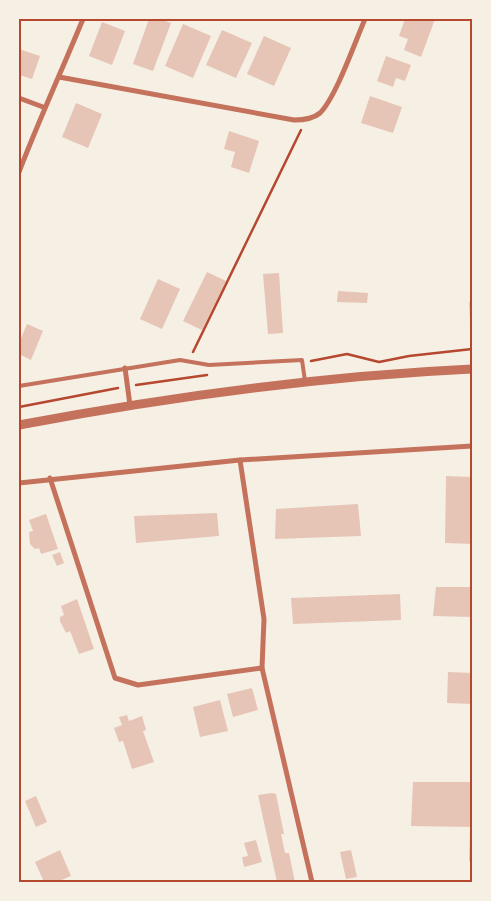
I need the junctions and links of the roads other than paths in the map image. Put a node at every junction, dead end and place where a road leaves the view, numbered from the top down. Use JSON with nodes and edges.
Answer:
{"nodes":[{"id":1,"x":83,"y":19,"type":"edge"},
{"id":2,"x":365,"y":19,"type":"edge"},
{"id":3,"x":59,"y":78,"type":"junction"},
{"id":4,"x":19,"y":98,"type":"edge"},
{"id":5,"x":43,"y":107,"type":"junction"},
{"id":6,"x":19,"y":172,"type":"edge"},
{"id":7,"x":125,"y":368,"type":"junction"},
{"id":8,"x":472,"y":369,"type":"edge"},
{"id":9,"x":306,"y":381,"type":"junction"},
{"id":10,"x":19,"y":386,"type":"edge"},
{"id":11,"x":130,"y":405,"type":"junction"},
{"id":12,"x":19,"y":425,"type":"edge"},
{"id":13,"x":472,"y":446,"type":"edge"},
{"id":14,"x":240,"y":460,"type":"junction"},
{"id":15,"x":50,"y":478,"type":"junction"},
{"id":16,"x":19,"y":483,"type":"edge"},
{"id":17,"x":262,"y":668,"type":"junction"},
{"id":18,"x":312,"y":882,"type":"edge"}],
"edges":[{"from":1,"to":3,"type":"street"},
{"from":2,"to":3,"type":"street"},
{"from":3,"to":5,"type":"street"},
{"from":4,"to":5,"type":"street"},
{"from":5,"to":6,"type":"street"},
{"from":7,"to":9,"type":"lane"},
{"from":7,"to":10,"type":"lane"},
{"from":7,"to":11,"type":"street"},
{"from":8,"to":9,"type":"street"},
{"from":9,"to":11,"type":"street"},
{"from":11,"to":12,"type":"street"},
{"from":13,"to":14,"type":"street"},
{"from":14,"to":15,"type":"street"},
{"from":14,"to":17,"type":"street"},
{"from":15,"to":16,"type":"street"},
{"from":15,"to":17,"type":"street"},
{"from":17,"to":18,"type":"street"}]}
